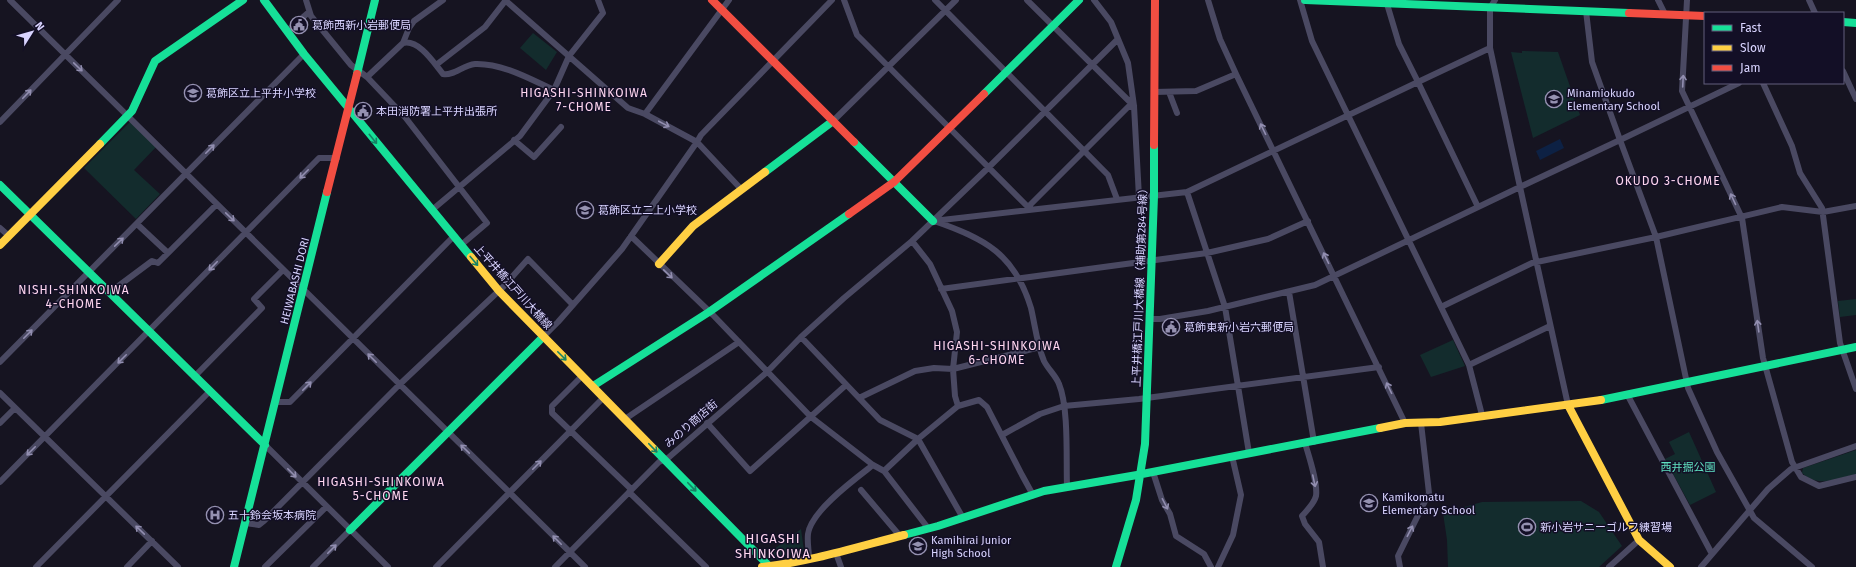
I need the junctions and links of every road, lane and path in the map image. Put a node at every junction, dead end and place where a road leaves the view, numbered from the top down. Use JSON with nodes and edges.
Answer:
{"nodes":[{"id":1,"x":10,"y":0,"type":"edge"},
{"id":2,"x":118,"y":0,"type":"edge"},
{"id":3,"x":243,"y":0,"type":"edge"},
{"id":4,"x":264,"y":0,"type":"edge"},
{"id":5,"x":306,"y":0,"type":"edge"},
{"id":6,"x":375,"y":0,"type":"edge"},
{"id":7,"x":443,"y":0,"type":"edge"},
{"id":8,"x":506,"y":0,"type":"edge"},
{"id":9,"x":598,"y":0,"type":"edge"},
{"id":10,"x":712,"y":0,"type":"edge"},
{"id":11,"x":729,"y":0,"type":"edge"},
{"id":12,"x":832,"y":0,"type":"edge"},
{"id":13,"x":844,"y":0,"type":"edge"},
{"id":14,"x":935,"y":0,"type":"edge"},
{"id":15,"x":956,"y":0,"type":"edge"},
{"id":16,"x":1027,"y":0,"type":"edge"},
{"id":17,"x":1079,"y":0,"type":"edge"},
{"id":18,"x":1094,"y":0,"type":"edge"},
{"id":19,"x":1156,"y":0,"type":"edge"},
{"id":20,"x":1208,"y":0,"type":"edge"},
{"id":21,"x":1300,"y":0,"type":"edge"},
{"id":22,"x":1305,"y":0,"type":"edge"},
{"id":23,"x":1495,"y":0,"type":"edge"},
{"id":24,"x":1658,"y":0,"type":"edge"},
{"id":25,"x":1687,"y":0,"type":"edge"},
{"id":26,"x":1809,"y":0,"type":"edge"},
{"id":27,"x":1376,"y":2,"type":"edge"},
{"id":28,"x":1387,"y":4,"type":"junction"},
{"id":29,"x":1490,"y":8,"type":"junction"},
{"id":30,"x":722,"y":9,"type":"junction"},
{"id":31,"x":945,"y":11,"type":"junction"},
{"id":32,"x":1586,"y":11,"type":"junction"},
{"id":33,"x":309,"y":12,"type":"junction"},
{"id":34,"x":1815,"y":12,"type":"edge"},
{"id":35,"x":1665,"y":14,"type":"junction"},
{"id":36,"x":1686,"y":15,"type":"junction"},
{"id":37,"x":1704,"y":16,"type":"edge"},
{"id":38,"x":1844,"y":22,"type":"edge"},
{"id":39,"x":1856,"y":23,"type":"edge"},
{"id":40,"x":1052,"y":25,"type":"junction"},
{"id":41,"x":287,"y":31,"type":"junction"},
{"id":42,"x":1118,"y":39,"type":"junction"},
{"id":43,"x":403,"y":43,"type":"junction"},
{"id":44,"x":1490,"y":48,"type":"junction"},
{"id":45,"x":65,"y":54,"type":"junction"},
{"id":46,"x":304,"y":54,"type":"junction"},
{"id":47,"x":569,"y":56,"type":"junction"},
{"id":48,"x":772,"y":60,"type":"junction"},
{"id":49,"x":436,"y":65,"type":"junction"},
{"id":50,"x":1092,"y":65,"type":"junction"},
{"id":51,"x":888,"y":67,"type":"junction"},
{"id":52,"x":358,"y":70,"type":"junction"},
{"id":53,"x":1006,"y":71,"type":"junction"},
{"id":54,"x":1844,"y":73,"type":"edge"},
{"id":55,"x":1236,"y":74,"type":"junction"},
{"id":56,"x":367,"y":77,"type":"junction"},
{"id":57,"x":1418,"y":82,"type":"junction"},
{"id":58,"x":1737,"y":84,"type":"edge"},
{"id":59,"x":1763,"y":84,"type":"edge"},
{"id":60,"x":554,"y":90,"type":"junction"},
{"id":61,"x":1154,"y":92,"type":"junction"},
{"id":62,"x":1170,"y":92,"type":"junction"},
{"id":63,"x":1856,"y":99,"type":"edge"},
{"id":64,"x":1134,"y":106,"type":"junction"},
{"id":65,"x":1690,"y":107,"type":"junction"},
{"id":66,"x":348,"y":108,"type":"junction"},
{"id":67,"x":1045,"y":112,"type":"junction"},
{"id":68,"x":1176,"y":113,"type":"dead end"},
{"id":69,"x":645,"y":114,"type":"junction"},
{"id":70,"x":1348,"y":115,"type":"junction"},
{"id":71,"x":128,"y":116,"type":"junction"},
{"id":72,"x":833,"y":121,"type":"junction"},
{"id":73,"x":0,"y":122,"type":"edge"},
{"id":74,"x":561,"y":127,"type":"dead end"},
{"id":75,"x":948,"y":128,"type":"junction"},
{"id":76,"x":514,"y":140,"type":"junction"},
{"id":77,"x":1620,"y":140,"type":"junction"},
{"id":78,"x":697,"y":142,"type":"junction"},
{"id":79,"x":1084,"y":150,"type":"junction"},
{"id":80,"x":1274,"y":151,"type":"junction"},
{"id":81,"x":337,"y":158,"type":"junction"},
{"id":82,"x":988,"y":168,"type":"junction"},
{"id":83,"x":186,"y":174,"type":"junction"},
{"id":84,"x":894,"y":182,"type":"junction"},
{"id":85,"x":0,"y":185,"type":"edge"},
{"id":86,"x":460,"y":187,"type":"junction"},
{"id":87,"x":1520,"y":187,"type":"junction"},
{"id":88,"x":741,"y":189,"type":"junction"},
{"id":89,"x":1187,"y":192,"type":"junction"},
{"id":90,"x":1154,"y":196,"type":"junction"},
{"id":91,"x":1139,"y":197,"type":"junction"},
{"id":92,"x":1117,"y":199,"type":"junction"},
{"id":93,"x":217,"y":204,"type":"junction"},
{"id":94,"x":1856,"y":206,"type":"edge"},
{"id":95,"x":1478,"y":207,"type":"junction"},
{"id":96,"x":1028,"y":209,"type":"junction"},
{"id":97,"x":432,"y":210,"type":"junction"},
{"id":98,"x":1823,"y":212,"type":"junction"},
{"id":99,"x":30,"y":214,"type":"junction"},
{"id":100,"x":1742,"y":218,"type":"junction"},
{"id":101,"x":933,"y":221,"type":"junction"},
{"id":102,"x":1308,"y":221,"type":"junction"},
{"id":103,"x":137,"y":224,"type":"junction"},
{"id":104,"x":0,"y":228,"type":"edge"},
{"id":105,"x":247,"y":232,"type":"junction"},
{"id":106,"x":9,"y":236,"type":"junction"},
{"id":107,"x":631,"y":236,"type":"junction"},
{"id":108,"x":453,"y":237,"type":"junction"},
{"id":109,"x":1656,"y":237,"type":"junction"},
{"id":110,"x":1409,"y":240,"type":"junction"},
{"id":111,"x":912,"y":241,"type":"junction"},
{"id":112,"x":461,"y":245,"type":"junction"},
{"id":113,"x":0,"y":246,"type":"edge"},
{"id":114,"x":168,"y":253,"type":"junction"},
{"id":115,"x":1207,"y":253,"type":"junction"},
{"id":116,"x":1152,"y":261,"type":"junction"},
{"id":117,"x":1537,"y":262,"type":"junction"},
{"id":118,"x":659,"y":264,"type":"junction"},
{"id":119,"x":283,"y":270,"type":"junction"},
{"id":120,"x":89,"y":271,"type":"junction"},
{"id":121,"x":1334,"y":276,"type":"junction"},
{"id":122,"x":1020,"y":279,"type":"junction"},
{"id":123,"x":941,"y":289,"type":"junction"},
{"id":124,"x":304,"y":291,"type":"junction"},
{"id":125,"x":498,"y":291,"type":"junction"},
{"id":126,"x":1288,"y":292,"type":"junction"},
{"id":127,"x":109,"y":293,"type":"junction"},
{"id":128,"x":573,"y":305,"type":"junction"},
{"id":129,"x":1225,"y":307,"type":"junction"},
{"id":130,"x":1441,"y":307,"type":"junction"},
{"id":131,"x":709,"y":312,"type":"junction"},
{"id":132,"x":1150,"y":319,"type":"junction"},
{"id":133,"x":1550,"y":326,"type":"junction"},
{"id":134,"x":149,"y":332,"type":"junction"},
{"id":135,"x":543,"y":337,"type":"junction"},
{"id":136,"x":801,"y":337,"type":"junction"},
{"id":137,"x":353,"y":339,"type":"junction"},
{"id":138,"x":738,"y":342,"type":"junction"},
{"id":139,"x":1040,"y":346,"type":"junction"},
{"id":140,"x":1856,"y":347,"type":"edge"},
{"id":141,"x":1842,"y":350,"type":"junction"},
{"id":142,"x":0,"y":362,"type":"edge"},
{"id":143,"x":1469,"y":365,"type":"junction"},
{"id":144,"x":1765,"y":365,"type":"junction"},
{"id":145,"x":1379,"y":367,"type":"junction"},
{"id":146,"x":953,"y":369,"type":"junction"},
{"id":147,"x":767,"y":372,"type":"junction"},
{"id":148,"x":582,"y":376,"type":"junction"},
{"id":149,"x":194,"y":377,"type":"junction"},
{"id":150,"x":1303,"y":377,"type":"junction"},
{"id":151,"x":1686,"y":381,"type":"junction"},
{"id":152,"x":399,"y":385,"type":"junction"},
{"id":153,"x":846,"y":385,"type":"junction"},
{"id":154,"x":592,"y":386,"type":"junction"},
{"id":155,"x":1238,"y":387,"type":"junction"},
{"id":156,"x":1856,"y":389,"type":"edge"},
{"id":157,"x":209,"y":392,"type":"junction"},
{"id":158,"x":0,"y":393,"type":"edge"},
{"id":159,"x":1627,"y":394,"type":"junction"},
{"id":160,"x":603,"y":398,"type":"junction"},
{"id":161,"x":858,"y":398,"type":"junction"},
{"id":162,"x":1147,"y":398,"type":"junction"},
{"id":163,"x":275,"y":402,"type":"junction"},
{"id":164,"x":1568,"y":405,"type":"junction"},
{"id":165,"x":958,"y":406,"type":"junction"},
{"id":166,"x":1064,"y":406,"type":"junction"},
{"id":167,"x":15,"y":408,"type":"junction"},
{"id":168,"x":1482,"y":415,"type":"junction"},
{"id":169,"x":811,"y":417,"type":"junction"},
{"id":170,"x":625,"y":419,"type":"junction"},
{"id":171,"x":0,"y":423,"type":"edge"},
{"id":172,"x":707,"y":423,"type":"junction"},
{"id":173,"x":1405,"y":423,"type":"junction"},
{"id":174,"x":1421,"y":423,"type":"junction"},
{"id":175,"x":570,"y":431,"type":"junction"},
{"id":176,"x":448,"y":432,"type":"junction"},
{"id":177,"x":1002,"y":435,"type":"junction"},
{"id":178,"x":45,"y":437,"type":"junction"},
{"id":179,"x":918,"y":440,"type":"junction"},
{"id":180,"x":1310,"y":442,"type":"junction"},
{"id":181,"x":265,"y":445,"type":"junction"},
{"id":182,"x":1856,"y":446,"type":"edge"},
{"id":183,"x":1249,"y":453,"type":"junction"},
{"id":184,"x":1232,"y":456,"type":"junction"},
{"id":185,"x":664,"y":459,"type":"junction"},
{"id":186,"x":873,"y":465,"type":"junction"},
{"id":187,"x":1795,"y":467,"type":"junction"},
{"id":188,"x":884,"y":471,"type":"junction"},
{"id":189,"x":1154,"y":472,"type":"junction"},
{"id":190,"x":1141,"y":475,"type":"junction"},
{"id":191,"x":1856,"y":477,"type":"edge"},
{"id":192,"x":0,"y":482,"type":"edge"},
{"id":193,"x":302,"y":482,"type":"junction"},
{"id":194,"x":1067,"y":487,"type":"junction"},
{"id":195,"x":861,"y":490,"type":"dead end"},
{"id":196,"x":630,"y":491,"type":"junction"},
{"id":197,"x":510,"y":492,"type":"junction"},
{"id":198,"x":1033,"y":495,"type":"junction"},
{"id":199,"x":105,"y":496,"type":"junction"},
{"id":200,"x":326,"y":507,"type":"junction"},
{"id":201,"x":1748,"y":511,"type":"junction"},
{"id":202,"x":963,"y":518,"type":"junction"},
{"id":203,"x":246,"y":523,"type":"junction"},
{"id":204,"x":928,"y":528,"type":"junction"},
{"id":205,"x":350,"y":530,"type":"junction"},
{"id":206,"x":900,"y":536,"type":"junction"},
{"id":207,"x":1639,"y":540,"type":"junction"},
{"id":208,"x":152,"y":542,"type":"junction"},
{"id":209,"x":570,"y":552,"type":"junction"},
{"id":210,"x":836,"y":553,"type":"junction"},
{"id":211,"x":1712,"y":554,"type":"junction"},
{"id":212,"x":809,"y":559,"type":"junction"},
{"id":213,"x":36,"y":567,"type":"edge"},
{"id":214,"x":127,"y":567,"type":"edge"},
{"id":215,"x":178,"y":567,"type":"edge"},
{"id":216,"x":234,"y":567,"type":"edge"},
{"id":217,"x":265,"y":567,"type":"edge"},
{"id":218,"x":314,"y":567,"type":"edge"},
{"id":219,"x":388,"y":567,"type":"edge"},
{"id":220,"x":436,"y":567,"type":"edge"},
{"id":221,"x":555,"y":567,"type":"edge"},
{"id":222,"x":585,"y":567,"type":"edge"},
{"id":223,"x":706,"y":567,"type":"edge"},
{"id":224,"x":767,"y":567,"type":"edge"},
{"id":225,"x":841,"y":567,"type":"edge"},
{"id":226,"x":1116,"y":567,"type":"edge"},
{"id":227,"x":1211,"y":567,"type":"edge"},
{"id":228,"x":1218,"y":567,"type":"edge"},
{"id":229,"x":1323,"y":567,"type":"edge"},
{"id":230,"x":1400,"y":567,"type":"edge"},
{"id":231,"x":1608,"y":567,"type":"edge"},
{"id":232,"x":1670,"y":567,"type":"edge"},
{"id":233,"x":1701,"y":567,"type":"edge"},
{"id":234,"x":1812,"y":567,"type":"edge"}],
"edges":[{"from":1,"to":45,"type":"street"},
{"from":2,"to":45,"type":"street"},
{"from":3,"to":71,"type":"street"},
{"from":4,"to":41,"type":"street","name":"上平井橋江戸川大橋線"},
{"from":5,"to":33,"type":"street"},
{"from":6,"to":52,"type":"street","name":"HEIWABASHI DORI"},
{"from":7,"to":43,"type":"street"},
{"from":8,"to":47,"type":"street"},
{"from":8,"to":49,"type":"street"},
{"from":9,"to":47,"type":"street"},
{"from":10,"to":30,"type":"street"},
{"from":11,"to":30,"type":"street"},
{"from":12,"to":48,"type":"street"},
{"from":13,"to":51,"type":"street"},
{"from":14,"to":31,"type":"street"},
{"from":15,"to":31,"type":"street"},
{"from":16,"to":40,"type":"street"},
{"from":17,"to":40,"type":"street"},
{"from":18,"to":42,"type":"street"},
{"from":19,"to":61,"type":"street","name":"上平井橋江戸川大橋線（補助第284号線）"},
{"from":20,"to":55,"type":"street"},
{"from":21,"to":70,"type":"street"},
{"from":22,"to":27,"type":"street"},
{"from":23,"to":29,"type":"street"},
{"from":24,"to":35,"type":"street"},
{"from":25,"to":36,"type":"street"},
{"from":26,"to":34,"type":"street"},
{"from":27,"to":28,"type":"street"},
{"from":28,"to":29,"type":"street"},
{"from":28,"to":57,"type":"street"},
{"from":29,"to":32,"type":"street"},
{"from":29,"to":44,"type":"street"},
{"from":30,"to":48,"type":"street"},
{"from":30,"to":69,"type":"street"},
{"from":31,"to":51,"type":"street"},
{"from":31,"to":53,"type":"street"},
{"from":32,"to":35,"type":"street"},
{"from":32,"to":77,"type":"street"},
{"from":33,"to":41,"type":"street"},
{"from":33,"to":52,"type":"street"},
{"from":35,"to":36,"type":"street"},
{"from":36,"to":37,"type":"street"},
{"from":65,"to":36,"type":"street","one_way":true},
{"from":38,"to":39,"type":"street"},
{"from":40,"to":50,"type":"street"},
{"from":40,"to":53,"type":"street"},
{"from":41,"to":46,"type":"street","name":"上平井橋江戸川大橋線"},
{"from":42,"to":50,"type":"street","name":"みのり商店街"},
{"from":42,"to":64,"type":"street"},
{"from":43,"to":49,"type":"street"},
{"from":43,"to":56,"type":"street"},
{"from":44,"to":57,"type":"street"},
{"from":44,"to":87,"type":"street"},
{"from":45,"to":71,"type":"street","one_way":true},
{"from":73,"to":45,"type":"street","one_way":true},
{"from":46,"to":66,"type":"street","name":"上平井橋江戸川大橋線"},
{"from":83,"to":46,"type":"street","one_way":true},
{"from":47,"to":60,"type":"street"},
{"from":47,"to":69,"type":"street"},
{"from":48,"to":72,"type":"street"},
{"from":48,"to":78,"type":"street"},
{"from":49,"to":60,"type":"street"},
{"from":50,"to":64,"type":"street"},
{"from":50,"to":67,"type":"street","name":"みのり商店街"},
{"from":51,"to":72,"type":"street"},
{"from":51,"to":75,"type":"street"},
{"from":52,"to":56,"type":"street"},
{"from":52,"to":66,"type":"street","name":"HEIWABASHI DORI"},
{"from":53,"to":67,"type":"street"},
{"from":53,"to":75,"type":"street"},
{"from":54,"to":63,"type":"street"},
{"from":55,"to":62,"type":"street"},
{"from":80,"to":55,"type":"street","one_way":true},
{"from":56,"to":86,"type":"street"},
{"from":57,"to":70,"type":"street"},
{"from":57,"to":95,"type":"street"},
{"from":58,"to":65,"type":"street"},
{"from":59,"to":98,"type":"street"},
{"from":60,"to":76,"type":"street"},
{"from":61,"to":62,"type":"street"},
{"from":61,"to":90,"type":"street","name":"上平井橋江戸川大橋線（補助第284号線）"},
{"from":62,"to":68,"type":"street"},
{"from":64,"to":79,"type":"street"},
{"from":64,"to":91,"type":"street"},
{"from":65,"to":77,"type":"street"},
{"from":100,"to":65,"type":"street","one_way":true},
{"from":66,"to":81,"type":"street","name":"HEIWABASHI DORI"},
{"from":66,"to":97,"type":"street","name":"上平井橋江戸川大橋線","one_way":true},
{"from":67,"to":79,"type":"street"},
{"from":67,"to":82,"type":"street","name":"みのり商店街"},
{"from":69,"to":78,"type":"street","one_way":true},
{"from":70,"to":80,"type":"street"},
{"from":70,"to":110,"type":"street"},
{"from":71,"to":83,"type":"street"},
{"from":71,"to":99,"type":"street"},
{"from":72,"to":84,"type":"street"},
{"from":72,"to":88,"type":"street"},
{"from":74,"to":76,"type":"street"},
{"from":75,"to":82,"type":"street"},
{"from":75,"to":84,"type":"street"},
{"from":76,"to":86,"type":"street"},
{"from":77,"to":87,"type":"street"},
{"from":77,"to":109,"type":"street"},
{"from":78,"to":88,"type":"street"},
{"from":78,"to":107,"type":"street"},
{"from":79,"to":92,"type":"street"},
{"from":79,"to":96,"type":"street"},
{"from":80,"to":89,"type":"street"},
{"from":80,"to":102,"type":"street"},
{"from":81,"to":105,"type":"street","one_way":true},
{"from":81,"to":124,"type":"street","name":"HEIWABASHI DORI"},
{"from":82,"to":96,"type":"street"},
{"from":82,"to":101,"type":"street","name":"みのり商店街"},
{"from":83,"to":93,"type":"street"},
{"from":83,"to":103,"type":"street"},
{"from":84,"to":101,"type":"street"},
{"from":84,"to":131,"type":"street"},
{"from":85,"to":99,"type":"street"},
{"from":86,"to":97,"type":"street"},
{"from":86,"to":112,"type":"street"},
{"from":87,"to":95,"type":"street"},
{"from":87,"to":117,"type":"street"},
{"from":88,"to":118,"type":"street"},
{"from":89,"to":90,"type":"street"},
{"from":89,"to":115,"type":"street"},
{"from":90,"to":91,"type":"street"},
{"from":90,"to":116,"type":"street","name":"上平井橋江戸川大橋線（補助第284号線）"},
{"from":91,"to":92,"type":"street"},
{"from":92,"to":96,"type":"street"},
{"from":93,"to":105,"type":"street","one_way":true},
{"from":93,"to":114,"type":"street"},
{"from":94,"to":98,"type":"street"},
{"from":95,"to":110,"type":"street"},
{"from":96,"to":101,"type":"street"},
{"from":97,"to":108,"type":"street","name":"上平井橋江戸川大橋線"},
{"from":98,"to":100,"type":"street"},
{"from":98,"to":141,"type":"street"},
{"from":99,"to":106,"type":"street"},
{"from":99,"to":120,"type":"street"},
{"from":100,"to":109,"type":"street"},
{"from":144,"to":100,"type":"street","one_way":true},
{"from":101,"to":111,"type":"street","name":"みのり商店街"},
{"from":101,"to":122,"type":"street"},
{"from":102,"to":115,"type":"street"},
{"from":121,"to":102,"type":"street","one_way":true},
{"from":103,"to":114,"type":"street"},
{"from":120,"to":103,"type":"street","one_way":true},
{"from":104,"to":106,"type":"street"},
{"from":105,"to":119,"type":"street"},
{"from":105,"to":134,"type":"street","one_way":true},
{"from":106,"to":113,"type":"street"},
{"from":107,"to":118,"type":"street"},
{"from":107,"to":128,"type":"street"},
{"from":108,"to":112,"type":"street","name":"上平井橋江戸川大橋線"},
{"from":108,"to":137,"type":"street"},
{"from":109,"to":117,"type":"street"},
{"from":109,"to":151,"type":"street"},
{"from":110,"to":121,"type":"street"},
{"from":110,"to":130,"type":"street"},
{"from":111,"to":123,"type":"street"},
{"from":111,"to":136,"type":"street","name":"みのり商店街"},
{"from":112,"to":125,"type":"street","name":"上平井橋江戸川大橋線","one_way":true},
{"from":114,"to":127,"type":"street"},
{"from":115,"to":116,"type":"street"},
{"from":115,"to":129,"type":"street"},
{"from":116,"to":122,"type":"street"},
{"from":116,"to":132,"type":"street","name":"上平井橋江戸川大橋線（補助第284号線）"},
{"from":117,"to":130,"type":"street"},
{"from":117,"to":133,"type":"street"},
{"from":118,"to":131,"type":"street","one_way":true},
{"from":119,"to":124,"type":"street"},
{"from":119,"to":149,"type":"street"},
{"from":120,"to":127,"type":"street"},
{"from":142,"to":120,"type":"street","one_way":true},
{"from":121,"to":126,"type":"street"},
{"from":121,"to":145,"type":"street"},
{"from":122,"to":123,"type":"street"},
{"from":122,"to":139,"type":"street"},
{"from":123,"to":146,"type":"street"},
{"from":124,"to":137,"type":"street"},
{"from":124,"to":163,"type":"street","name":"HEIWABASHI DORI"},
{"from":125,"to":128,"type":"street"},
{"from":125,"to":135,"type":"street","name":"上平井橋江戸川大橋線"},
{"from":125,"to":152,"type":"street"},
{"from":126,"to":129,"type":"street"},
{"from":126,"to":150,"type":"street"},
{"from":127,"to":134,"type":"street"},
{"from":128,"to":135,"type":"street"},
{"from":129,"to":132,"type":"street"},
{"from":129,"to":155,"type":"street"},
{"from":130,"to":143,"type":"street"},
{"from":131,"to":138,"type":"street"},
{"from":131,"to":154,"type":"street"},
{"from":132,"to":162,"type":"street","name":"上平井橋江戸川大橋線（補助第284号線）"},
{"from":133,"to":143,"type":"street"},
{"from":133,"to":164,"type":"street"},
{"from":134,"to":149,"type":"street"},
{"from":134,"to":178,"type":"street","one_way":true},
{"from":135,"to":148,"type":"street","name":"上平井橋江戸川大橋線","one_way":true},
{"from":135,"to":176,"type":"street"},
{"from":136,"to":147,"type":"street","name":"みのり商店街"},
{"from":136,"to":153,"type":"street"},
{"from":152,"to":137,"type":"street","one_way":true},
{"from":163,"to":137,"type":"street","one_way":true},
{"from":138,"to":147,"type":"street"},
{"from":138,"to":170,"type":"street"},
{"from":139,"to":146,"type":"street"},
{"from":139,"to":166,"type":"street"},
{"from":140,"to":141,"type":"street"},
{"from":141,"to":144,"type":"street"},
{"from":141,"to":156,"type":"street"},
{"from":143,"to":168,"type":"street"},
{"from":144,"to":151,"type":"street"},
{"from":144,"to":187,"type":"street"},
{"from":145,"to":150,"type":"street"},
{"from":173,"to":145,"type":"street","one_way":true},
{"from":146,"to":161,"type":"street"},
{"from":146,"to":165,"type":"street"},
{"from":147,"to":169,"type":"street"},
{"from":147,"to":172,"type":"street","name":"みのり商店街"},
{"from":148,"to":154,"type":"street","name":"上平井橋江戸川大橋線"},
{"from":148,"to":175,"type":"street"},
{"from":149,"to":157,"type":"street"},
{"from":150,"to":155,"type":"street"},
{"from":150,"to":180,"type":"street"},
{"from":151,"to":159,"type":"street"},
{"from":151,"to":201,"type":"street"},
{"from":152,"to":176,"type":"street"},
{"from":152,"to":193,"type":"street"},
{"from":153,"to":161,"type":"street"},
{"from":153,"to":169,"type":"street"},
{"from":154,"to":160,"type":"street","name":"上平井橋江戸川大橋線"},
{"from":155,"to":162,"type":"street"},
{"from":155,"to":183,"type":"street"},
{"from":157,"to":181,"type":"street"},
{"from":157,"to":199,"type":"street"},
{"from":158,"to":167,"type":"street"},
{"from":159,"to":164,"type":"street"},
{"from":159,"to":211,"type":"street"},
{"from":160,"to":170,"type":"street","name":"上平井橋江戸川大橋線"},
{"from":160,"to":175,"type":"street"},
{"from":161,"to":179,"type":"street"},
{"from":162,"to":166,"type":"street"},
{"from":162,"to":190,"type":"street","name":"上平井橋江戸川大橋線（補助第284号線）"},
{"from":163,"to":181,"type":"street","name":"HEIWABASHI DORI"},
{"from":164,"to":168,"type":"street"},
{"from":164,"to":207,"type":"street"},
{"from":165,"to":177,"type":"street"},
{"from":165,"to":179,"type":"street"},
{"from":166,"to":177,"type":"street"},
{"from":166,"to":194,"type":"street"},
{"from":167,"to":171,"type":"street"},
{"from":167,"to":178,"type":"street"},
{"from":168,"to":174,"type":"street"},
{"from":169,"to":172,"type":"street"},
{"from":169,"to":186,"type":"street"},
{"from":170,"to":185,"type":"street","name":"上平井橋江戸川大橋線","one_way":true},
{"from":172,"to":185,"type":"street","name":"みのり商店街"},
{"from":173,"to":174,"type":"street"},
{"from":173,"to":180,"type":"street"},
{"from":230,"to":174,"type":"street","one_way":true},
{"from":175,"to":196,"type":"street"},
{"from":197,"to":175,"type":"street","one_way":true},
{"from":197,"to":176,"type":"street","one_way":true},
{"from":176,"to":205,"type":"street"},
{"from":177,"to":198,"type":"street"},
{"from":178,"to":192,"type":"street","one_way":true},
{"from":178,"to":199,"type":"street"},
{"from":179,"to":188,"type":"street"},
{"from":179,"to":202,"type":"street"},
{"from":180,"to":183,"type":"street"},
{"from":180,"to":229,"type":"street","one_way":true},
{"from":181,"to":193,"type":"street","one_way":true},
{"from":181,"to":203,"type":"street","name":"HEIWABASHI DORI"},
{"from":182,"to":187,"type":"street"},
{"from":183,"to":184,"type":"street"},
{"from":184,"to":189,"type":"street"},
{"from":184,"to":228,"type":"street"},
{"from":185,"to":196,"type":"street","name":"みのり商店街"},
{"from":185,"to":224,"type":"street","name":"上平井橋江戸川大橋線","one_way":true},
{"from":186,"to":188,"type":"street"},
{"from":186,"to":212,"type":"street"},
{"from":187,"to":191,"type":"street"},
{"from":187,"to":201,"type":"street"},
{"from":188,"to":204,"type":"street"},
{"from":189,"to":190,"type":"street"},
{"from":189,"to":227,"type":"street","one_way":true},
{"from":190,"to":194,"type":"street"},
{"from":190,"to":226,"type":"street","name":"上平井橋江戸川大橋線（補助第284号線）"},
{"from":193,"to":200,"type":"street"},
{"from":193,"to":203,"type":"street"},
{"from":194,"to":198,"type":"street"},
{"from":195,"to":206,"type":"street"},
{"from":196,"to":209,"type":"street","name":"みのり商店街"},
{"from":196,"to":223,"type":"street"},
{"from":209,"to":197,"type":"street","one_way":true},
{"from":197,"to":220,"type":"street"},
{"from":198,"to":202,"type":"street"},
{"from":208,"to":199,"type":"street","one_way":true},
{"from":199,"to":213,"type":"street"},
{"from":200,"to":205,"type":"street"},
{"from":200,"to":217,"type":"street"},
{"from":201,"to":211,"type":"street"},
{"from":201,"to":234,"type":"street"},
{"from":202,"to":204,"type":"street"},
{"from":203,"to":216,"type":"street","name":"HEIWABASHI DORI"},
{"from":204,"to":206,"type":"street"},
{"from":218,"to":205,"type":"street","one_way":true},
{"from":205,"to":219,"type":"street"},
{"from":206,"to":210,"type":"street"},
{"from":207,"to":231,"type":"street"},
{"from":207,"to":232,"type":"street"},
{"from":208,"to":214,"type":"street"},
{"from":208,"to":215,"type":"street"},
{"from":209,"to":221,"type":"street","name":"みのり商店街"},
{"from":209,"to":222,"type":"street"},
{"from":210,"to":212,"type":"street"},
{"from":210,"to":225,"type":"street"},
{"from":211,"to":233,"type":"street"},
{"from":212,"to":224,"type":"street"}]}
